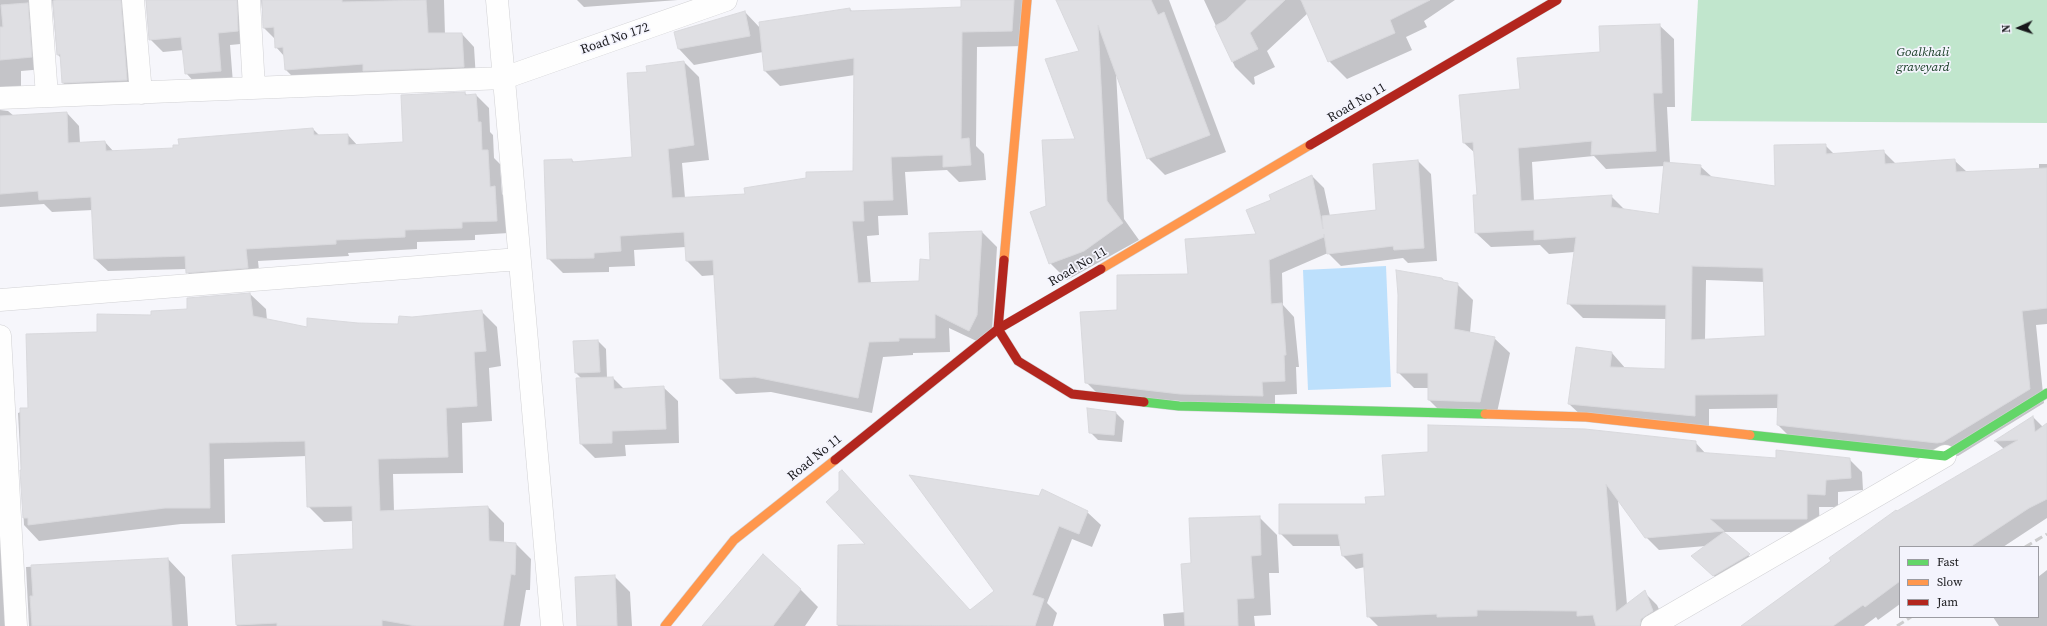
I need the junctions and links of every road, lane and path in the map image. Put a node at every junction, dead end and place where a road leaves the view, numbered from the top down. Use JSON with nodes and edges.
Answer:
{"nodes":[{"id":1,"x":40,"y":0,"type":"edge"},
{"id":2,"x":133,"y":0,"type":"edge"},
{"id":3,"x":249,"y":0,"type":"edge"},
{"id":4,"x":497,"y":0,"type":"edge"},
{"id":5,"x":726,"y":0,"type":"edge"},
{"id":6,"x":1026,"y":0,"type":"edge"},
{"id":7,"x":1557,"y":0,"type":"edge"},
{"id":8,"x":504,"y":78,"type":"junction"},
{"id":9,"x":254,"y":88,"type":"junction"},
{"id":10,"x":141,"y":93,"type":"junction"},
{"id":11,"x":48,"y":96,"type":"junction"},
{"id":12,"x":0,"y":98,"type":"edge"},
{"id":13,"x":519,"y":259,"type":"junction"},
{"id":14,"x":0,"y":300,"type":"edge"},
{"id":15,"x":998,"y":329,"type":"junction"},
{"id":16,"x":0,"y":336,"type":"edge"},
{"id":17,"x":2047,"y":393,"type":"edge"},
{"id":18,"x":3,"y":446,"type":"edge"},
{"id":19,"x":1945,"y":456,"type":"junction"},
{"id":20,"x":16,"y":626,"type":"edge"},
{"id":21,"x":552,"y":626,"type":"edge"},
{"id":22,"x":665,"y":626,"type":"edge"},
{"id":23,"x":1652,"y":626,"type":"edge"}],
"edges":[{"from":1,"to":11,"type":"street"},
{"from":2,"to":10,"type":"street"},
{"from":3,"to":9,"type":"street"},
{"from":4,"to":8,"type":"street"},
{"from":5,"to":8,"type":"street","name":"Road No 172"},
{"from":6,"to":15,"type":"street"},
{"from":7,"to":15,"type":"street","name":"Road No 11"},
{"from":8,"to":9,"type":"street","name":"Road No 172"},
{"from":8,"to":13,"type":"street"},
{"from":9,"to":10,"type":"street","name":"Road No 172"},
{"from":10,"to":11,"type":"street","name":"Road No 172"},
{"from":11,"to":12,"type":"street","name":"Road No 172"},
{"from":13,"to":14,"type":"street"},
{"from":13,"to":21,"type":"street"},
{"from":15,"to":19,"type":"street"},
{"from":15,"to":22,"type":"street","name":"Road No 11"},
{"from":16,"to":18,"type":"street"},
{"from":17,"to":19,"type":"street"},
{"from":18,"to":20,"type":"street"},
{"from":19,"to":23,"type":"street"}]}
